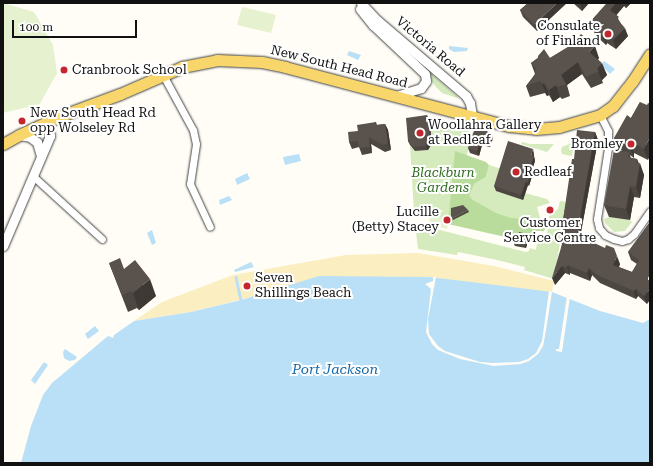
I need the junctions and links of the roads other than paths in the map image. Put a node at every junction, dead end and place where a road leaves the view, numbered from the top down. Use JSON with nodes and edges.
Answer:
{"nodes":[{"id":1,"x":355,"y":3,"type":"edge"},
{"id":2,"x":361,"y":3,"type":"edge"},
{"id":3,"x":650,"y":54,"type":"edge"},
{"id":4,"x":163,"y":75,"type":"junction"},
{"id":5,"x":396,"y":96,"type":"junction"},
{"id":6,"x":600,"y":115,"type":"junction"},
{"id":7,"x":472,"y":116,"type":"junction"},
{"id":8,"x":48,"y":122,"type":"junction"},
{"id":9,"x":20,"y":135,"type":"junction"},
{"id":10,"x":3,"y":144,"type":"edge"},
{"id":11,"x":41,"y":158,"type":"junction"},
{"id":12,"x":34,"y":177,"type":"junction"},
{"id":13,"x":650,"y":211,"type":"edge"},
{"id":14,"x":210,"y":227,"type":"dead end"},
{"id":15,"x":102,"y":239,"type":"dead end"},
{"id":16,"x":3,"y":246,"type":"edge"}],
"edges":[{"from":1,"to":5,"type":"street"},
{"from":2,"to":7,"type":"street","name":"Victoria Road"},
{"from":3,"to":6,"type":"main road","name":"New South Head Road"},
{"from":4,"to":5,"type":"main road","name":"New South Head Road"},
{"from":4,"to":8,"type":"main road","name":"New South Head Road"},
{"from":4,"to":14,"type":"street"},
{"from":5,"to":7,"type":"main road","name":"New South Head Road"},
{"from":6,"to":7,"type":"main road","name":"New South Head Road"},
{"from":6,"to":13,"type":"street"},
{"from":8,"to":9,"type":"main road","name":"New South Head Road"},
{"from":8,"to":11,"type":"street"},
{"from":9,"to":10,"type":"main road","name":"New South Head Road"},
{"from":9,"to":11,"type":"street"},
{"from":11,"to":12,"type":"street"},
{"from":12,"to":15,"type":"street"},
{"from":12,"to":16,"type":"street"}]}
